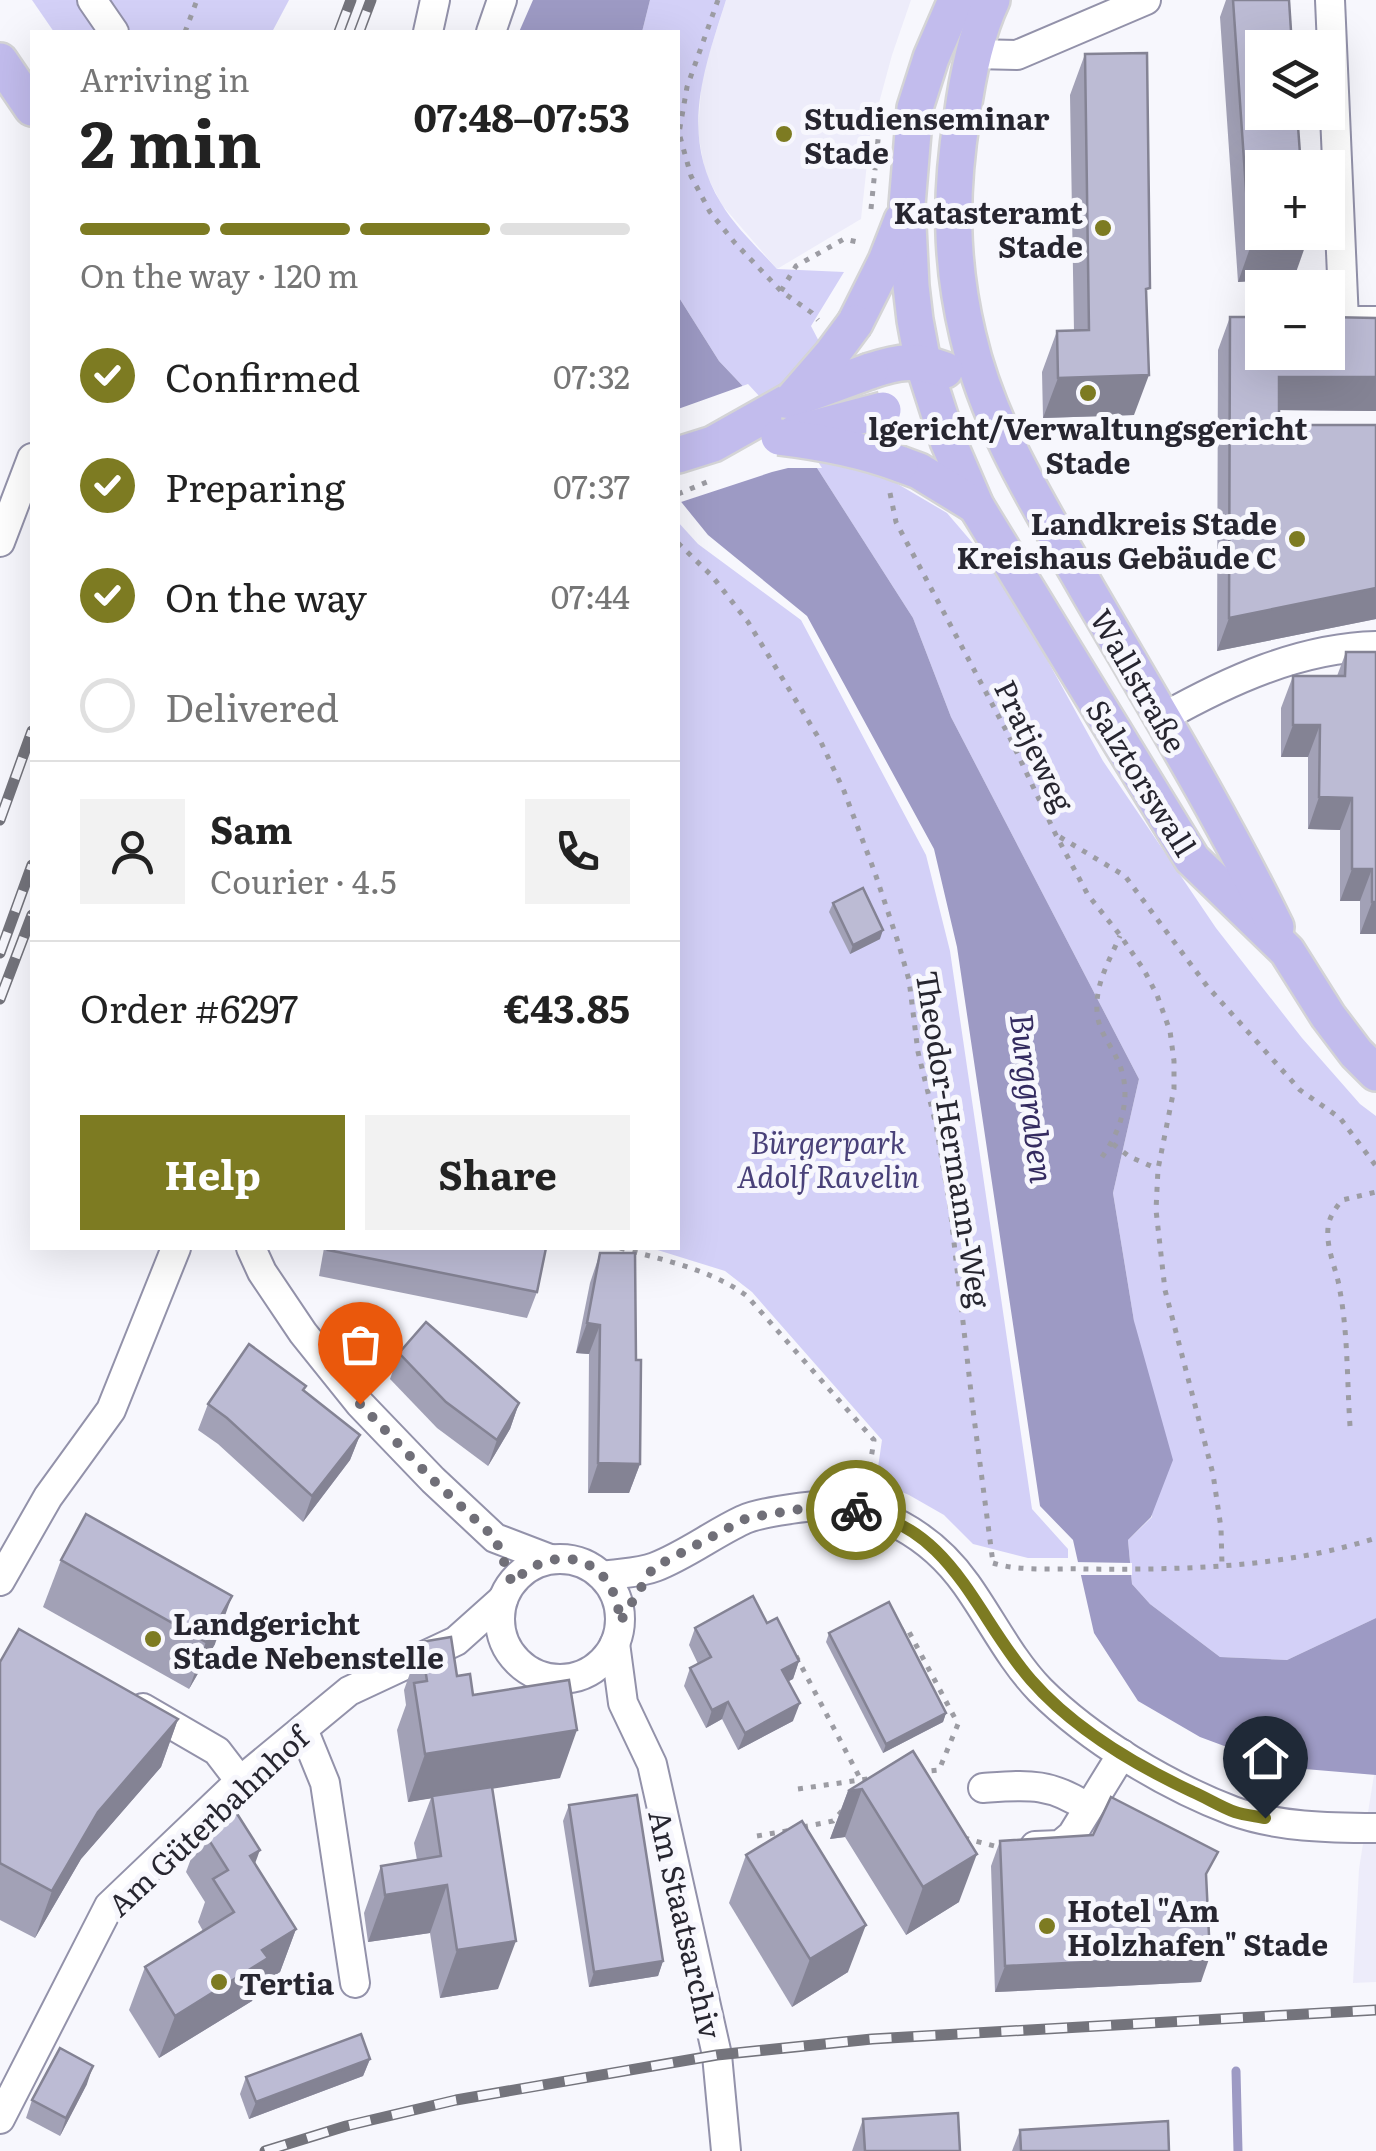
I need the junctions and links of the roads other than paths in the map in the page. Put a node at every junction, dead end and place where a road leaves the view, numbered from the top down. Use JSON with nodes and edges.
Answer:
{"nodes":[{"id":1,"x":92,"y":0,"type":"edge"},
{"id":2,"x":435,"y":0,"type":"edge"},
{"id":3,"x":502,"y":0,"type":"edge"},
{"id":4,"x":956,"y":0,"type":"edge"},
{"id":5,"x":992,"y":0,"type":"edge"},
{"id":6,"x":1146,"y":0,"type":"edge"},
{"id":7,"x":1330,"y":0,"type":"edge"},
{"id":8,"x":113,"y":30,"type":"edge"},
{"id":9,"x":428,"y":30,"type":"edge"},
{"id":10,"x":492,"y":30,"type":"edge"},
{"id":11,"x":974,"y":54,"type":"junction"},
{"id":12,"x":0,"y":61,"type":"edge"},
{"id":13,"x":30,"y":105,"type":"edge"},
{"id":14,"x":908,"y":205,"type":"junction"},
{"id":15,"x":1376,"y":320,"type":"edge"},
{"id":16,"x":968,"y":337,"type":"junction"},
{"id":17,"x":934,"y":374,"type":"junction"},
{"id":18,"x":793,"y":399,"type":"junction"},
{"id":19,"x":989,"y":404,"type":"junction"},
{"id":20,"x":779,"y":437,"type":"junction"},
{"id":21,"x":713,"y":444,"type":"junction"},
{"id":22,"x":680,"y":454,"type":"edge"},
{"id":23,"x":30,"y":463,"type":"edge"},
{"id":24,"x":976,"y":506,"type":"junction"},
{"id":25,"x":0,"y":542,"type":"edge"},
{"id":26,"x":1376,"y":646,"type":"edge"},
{"id":27,"x":1162,"y":718,"type":"junction"},
{"id":28,"x":1120,"y":742,"type":"junction"},
{"id":29,"x":1287,"y":951,"type":"junction"},
{"id":30,"x":1376,"y":1073,"type":"edge"},
{"id":31,"x":175,"y":1250,"type":"edge"},
{"id":32,"x":252,"y":1250,"type":"edge"},
{"id":33,"x":495,"y":1538,"type":"junction"},
{"id":34,"x":550,"y":1559,"type":"junction"},
{"id":35,"x":653,"y":1568,"type":"junction"},
{"id":36,"x":603,"y":1576,"type":"junction"},
{"id":37,"x":0,"y":1581,"type":"edge"},
{"id":38,"x":508,"y":1591,"type":"junction"},
{"id":39,"x":618,"y":1633,"type":"junction"},
{"id":40,"x":456,"y":1642,"type":"junction"},
{"id":41,"x":518,"y":1662,"type":"junction"},
{"id":42,"x":568,"y":1679,"type":"junction"},
{"id":43,"x":120,"y":1694,"type":"edge"},
{"id":44,"x":623,"y":1703,"type":"junction"},
{"id":45,"x":302,"y":1730,"type":"junction"},
{"id":46,"x":1122,"y":1754,"type":"junction"},
{"id":47,"x":240,"y":1781,"type":"junction"},
{"id":48,"x":983,"y":1788,"type":"dead end"},
{"id":49,"x":1088,"y":1808,"type":"junction"},
{"id":50,"x":1376,"y":1828,"type":"edge"},
{"id":51,"x":1004,"y":1848,"type":"edge"},
{"id":52,"x":354,"y":1982,"type":"dead end"},
{"id":53,"x":0,"y":2119,"type":"edge"},
{"id":54,"x":726,"y":2151,"type":"edge"}],
"edges":[{"from":1,"to":8,"type":"street"},
{"from":2,"to":9,"type":"street"},
{"from":3,"to":10,"type":"street"},
{"from":4,"to":14,"type":"main road"},
{"from":5,"to":11,"type":"main road","name":"Wallstraße"},
{"from":6,"to":11,"type":"street"},
{"from":7,"to":15,"type":"street"},
{"from":11,"to":16,"type":"main road","name":"Wallstraße"},
{"from":12,"to":13,"type":"main road"},
{"from":14,"to":17,"type":"main road"},
{"from":14,"to":18,"type":"main road","bridge":true},
{"from":16,"to":17,"type":"main road"},
{"from":16,"to":19,"type":"main road","name":"Wallstraße"},
{"from":17,"to":18,"type":"main road","bridge":true},
{"from":17,"to":19,"type":"main road"},
{"from":17,"to":20,"type":"main road","bridge":true},
{"from":17,"to":24,"type":"main road"},
{"from":18,"to":21,"type":"main road"},
{"from":19,"to":27,"type":"main road","name":"Wallstraße"},
{"from":20,"to":21,"type":"main road"},
{"from":20,"to":24,"type":"main road","bridge":true},
{"from":21,"to":22,"type":"main road"},
{"from":23,"to":25,"type":"street"},
{"from":24,"to":28,"type":"main road","name":"Salztorswall"},
{"from":26,"to":27,"type":"street"},
{"from":27,"to":28,"type":"main road"},
{"from":27,"to":29,"type":"main road","name":"Wallstraße"},
{"from":28,"to":29,"type":"main road","name":"Salztorswall"},
{"from":29,"to":30,"type":"main road","name":"Salztorswall"},
{"from":31,"to":37,"type":"street"},
{"from":32,"to":33,"type":"street"},
{"from":33,"to":34,"type":"street"},
{"from":33,"to":38,"type":"street"},
{"from":34,"to":36,"type":"street"},
{"from":34,"to":38,"type":"street"},
{"from":35,"to":36,"type":"street"},
{"from":35,"to":39,"type":"street"},
{"from":35,"to":46,"type":"street"},
{"from":36,"to":39,"type":"street"},
{"from":38,"to":40,"type":"street","name":"Am Güterbahnhof"},
{"from":38,"to":41,"type":"street"},
{"from":39,"to":42,"type":"street"},
{"from":39,"to":44,"type":"street","name":"Am Staatsarchiv"},
{"from":40,"to":41,"type":"street"},
{"from":40,"to":45,"type":"street","name":"Am Güterbahnhof"},
{"from":41,"to":42,"type":"street"},
{"from":42,"to":44,"type":"street"},
{"from":43,"to":47,"type":"street"},
{"from":44,"to":54,"type":"street","name":"Am Staatsarchiv"},
{"from":45,"to":47,"type":"street","name":"Am Güterbahnhof"},
{"from":45,"to":52,"type":"street"},
{"from":46,"to":49,"type":"street"},
{"from":46,"to":50,"type":"street"},
{"from":47,"to":53,"type":"street","name":"Am Güterbahnhof"},
{"from":48,"to":49,"type":"street"},
{"from":49,"to":51,"type":"street"}]}
